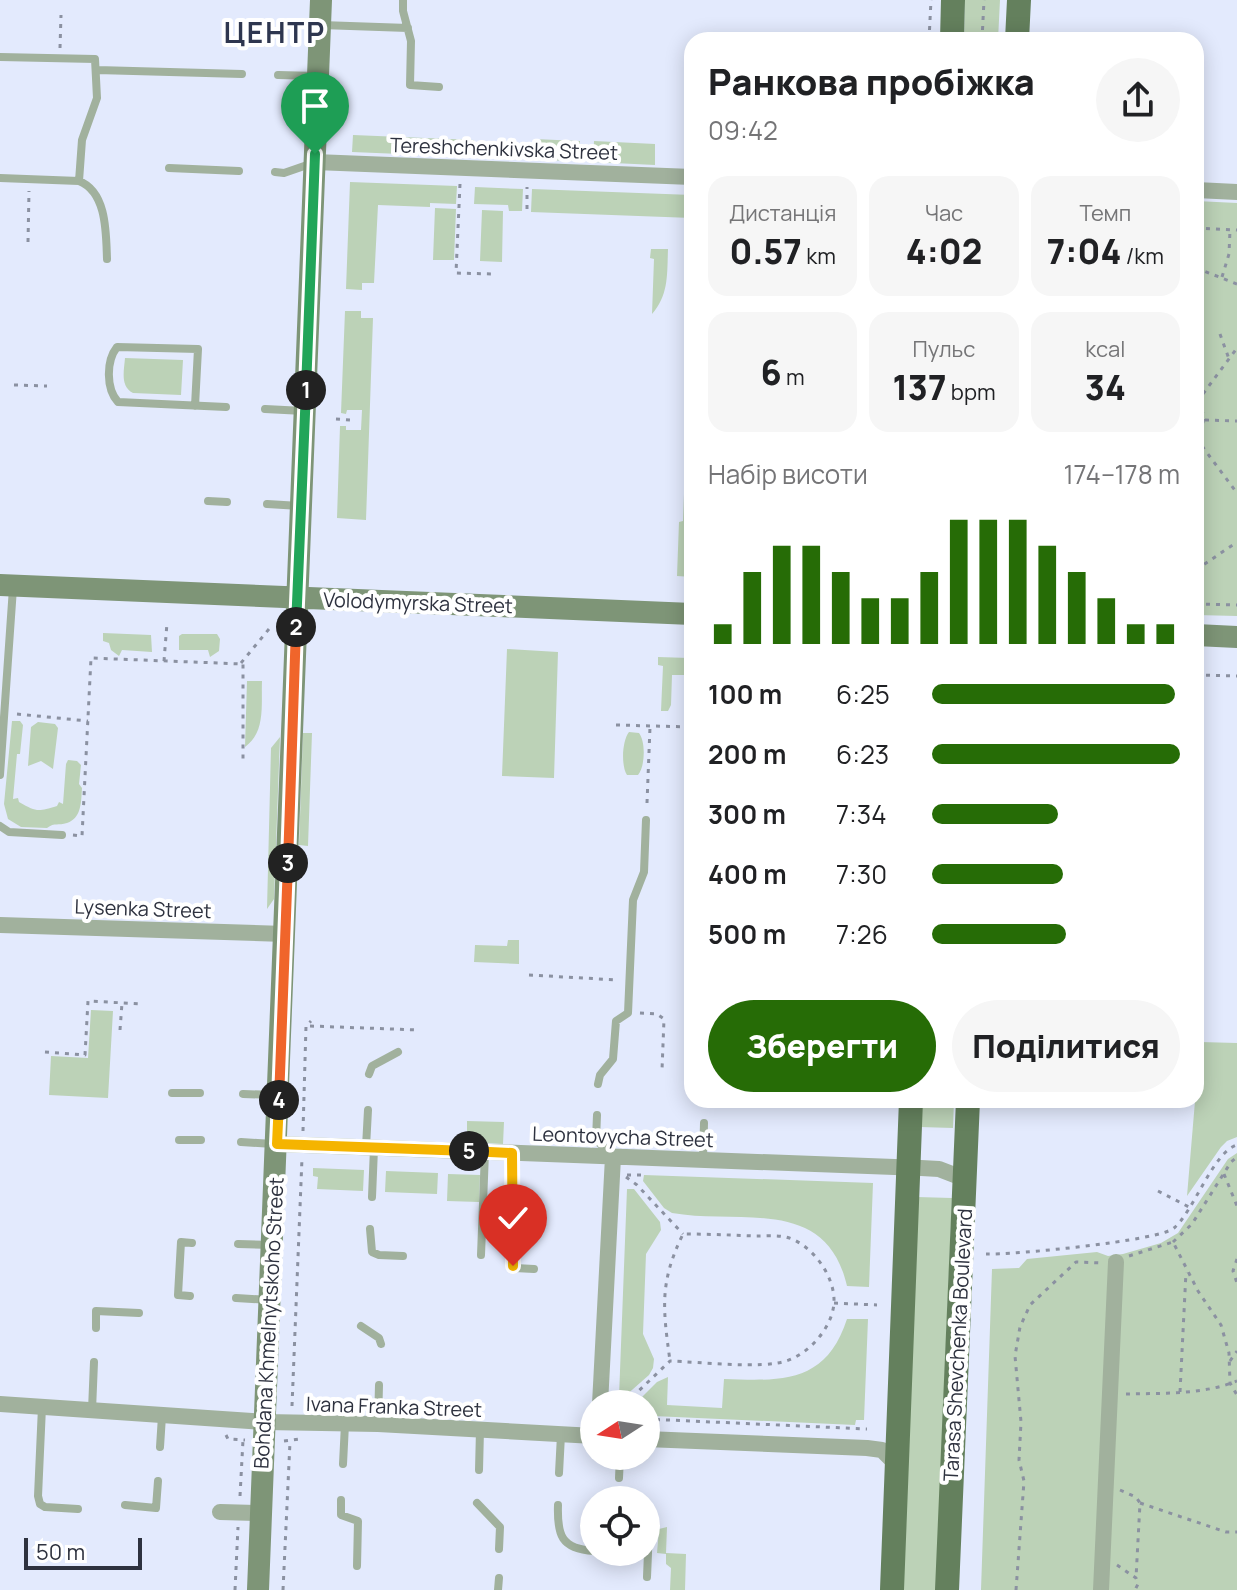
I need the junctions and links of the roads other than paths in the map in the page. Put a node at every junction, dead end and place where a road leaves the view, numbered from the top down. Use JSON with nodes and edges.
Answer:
{"nodes":[{"id":1,"x":321,"y":0,"type":"edge"},
{"id":2,"x":403,"y":0,"type":"edge"},
{"id":3,"x":953,"y":0,"type":"edge"},
{"id":4,"x":1019,"y":0,"type":"edge"},
{"id":5,"x":320,"y":25,"type":"junction"},
{"id":6,"x":408,"y":28,"type":"junction"},
{"id":7,"x":952,"y":32,"type":"edge"},
{"id":8,"x":1017,"y":32,"type":"edge"},
{"id":9,"x":0,"y":57,"type":"edge"},
{"id":10,"x":97,"y":70,"type":"junction"},
{"id":11,"x":242,"y":74,"type":"dead end"},
{"id":12,"x":278,"y":75,"type":"dead end"},
{"id":13,"x":318,"y":76,"type":"junction"},
{"id":14,"x":439,"y":87,"type":"dead end"},
{"id":15,"x":315,"y":162,"type":"junction"},
{"id":16,"x":169,"y":168,"type":"dead end"},
{"id":17,"x":239,"y":171,"type":"dead end"},
{"id":18,"x":275,"y":172,"type":"dead end"},
{"id":19,"x":684,"y":177,"type":"edge"},
{"id":20,"x":0,"y":178,"type":"edge"},
{"id":21,"x":79,"y":181,"type":"junction"},
{"id":22,"x":1204,"y":190,"type":"edge"},
{"id":23,"x":1237,"y":192,"type":"edge"},
{"id":24,"x":107,"y":259,"type":"dead end"},
{"id":25,"x":195,"y":406,"type":"junction"},
{"id":26,"x":226,"y":407,"type":"dead end"},
{"id":27,"x":265,"y":409,"type":"dead end"},
{"id":28,"x":305,"y":411,"type":"junction"},
{"id":29,"x":208,"y":501,"type":"dead end"},
{"id":30,"x":227,"y":502,"type":"dead end"},
{"id":31,"x":267,"y":504,"type":"dead end"},
{"id":32,"x":301,"y":506,"type":"junction"},
{"id":33,"x":6,"y":585,"type":"edge"},
{"id":34,"x":297,"y":599,"type":"junction"},
{"id":35,"x":684,"y":614,"type":"edge"},
{"id":36,"x":1204,"y":635,"type":"edge"},
{"id":37,"x":1237,"y":637,"type":"edge"},
{"id":38,"x":0,"y":775,"type":"edge"},
{"id":39,"x":646,"y":820,"type":"dead end"},
{"id":40,"x":0,"y":826,"type":"edge"},
{"id":41,"x":62,"y":835,"type":"road end"},
{"id":42,"x":0,"y":925,"type":"edge"},
{"id":43,"x":285,"y":934,"type":"junction"},
{"id":44,"x":398,"y":1052,"type":"dead end"},
{"id":45,"x":369,"y":1074,"type":"dead end"},
{"id":46,"x":598,"y":1084,"type":"dead end"},
{"id":47,"x":172,"y":1093,"type":"dead end"},
{"id":48,"x":200,"y":1093,"type":"dead end"},
{"id":49,"x":243,"y":1094,"type":"dead end"},
{"id":50,"x":279,"y":1095,"type":"junction"},
{"id":51,"x":911,"y":1108,"type":"edge"},
{"id":52,"x":968,"y":1108,"type":"edge"},
{"id":53,"x":368,"y":1110,"type":"dead end"},
{"id":54,"x":597,"y":1115,"type":"dead end"},
{"id":55,"x":704,"y":1123,"type":"dead end"},
{"id":56,"x":179,"y":1140,"type":"dead end"},
{"id":57,"x":201,"y":1140,"type":"dead end"},
{"id":58,"x":241,"y":1142,"type":"dead end"},
{"id":59,"x":277,"y":1144,"type":"junction"},
{"id":60,"x":370,"y":1147,"type":"junction"},
{"id":61,"x":485,"y":1152,"type":"junction"},
{"id":62,"x":512,"y":1153,"type":"junction"},
{"id":63,"x":613,"y":1157,"type":"junction"},
{"id":64,"x":703,"y":1160,"type":"junction"},
{"id":65,"x":908,"y":1168,"type":"junction"},
{"id":66,"x":965,"y":1179,"type":"junction"},
{"id":67,"x":372,"y":1197,"type":"dead end"},
{"id":68,"x":370,"y":1229,"type":"dead end"},
{"id":69,"x":192,"y":1243,"type":"dead end"},
{"id":70,"x":238,"y":1244,"type":"dead end"},
{"id":71,"x":272,"y":1245,"type":"junction"},
{"id":72,"x":481,"y":1255,"type":"dead end"},
{"id":73,"x":403,"y":1256,"type":"dead end"},
{"id":74,"x":1116,"y":1262,"type":"road end"},
{"id":75,"x":534,"y":1269,"type":"dead end"},
{"id":76,"x":190,"y":1296,"type":"dead end"},
{"id":77,"x":236,"y":1298,"type":"dead end"},
{"id":78,"x":270,"y":1300,"type":"junction"},
{"id":79,"x":139,"y":1313,"type":"dead end"},
{"id":80,"x":361,"y":1326,"type":"dead end"},
{"id":81,"x":96,"y":1328,"type":"dead end"},
{"id":82,"x":381,"y":1344,"type":"dead end"},
{"id":83,"x":94,"y":1362,"type":"dead end"},
{"id":84,"x":379,"y":1385,"type":"dead end"},
{"id":85,"x":601,"y":1390,"type":"edge"},
{"id":86,"x":0,"y":1404,"type":"edge"},
{"id":87,"x":42,"y":1407,"type":"junction"},
{"id":88,"x":92,"y":1411,"type":"junction"},
{"id":89,"x":162,"y":1416,"type":"junction"},
{"id":90,"x":265,"y":1422,"type":"junction"},
{"id":91,"x":345,"y":1424,"type":"junction"},
{"id":92,"x":378,"y":1424,"type":"junction"},
{"id":93,"x":480,"y":1430,"type":"junction"},
{"id":94,"x":561,"y":1434,"type":"junction"},
{"id":95,"x":580,"y":1435,"type":"edge"},
{"id":96,"x":660,"y":1440,"type":"edge"},
{"id":97,"x":160,"y":1447,"type":"dead end"},
{"id":98,"x":343,"y":1464,"type":"dead end"},
{"id":99,"x":896,"y":1464,"type":"junction"},
{"id":100,"x":479,"y":1470,"type":"dead end"},
{"id":101,"x":619,"y":1470,"type":"edge"},
{"id":102,"x":559,"y":1473,"type":"dead end"},
{"id":103,"x":619,"y":1478,"type":"dead end"},
{"id":104,"x":158,"y":1481,"type":"dead end"},
{"id":105,"x":341,"y":1500,"type":"dead end"},
{"id":106,"x":477,"y":1503,"type":"dead end"},
{"id":107,"x":125,"y":1505,"type":"dead end"},
{"id":108,"x":558,"y":1505,"type":"dead end"},
{"id":109,"x":78,"y":1509,"type":"dead end"},
{"id":110,"x":220,"y":1512,"type":"dead end"},
{"id":111,"x":261,"y":1513,"type":"junction"},
{"id":112,"x":499,"y":1549,"type":"dead end"},
{"id":113,"x":580,"y":1549,"type":"edge"},
{"id":114,"x":357,"y":1566,"type":"dead end"},
{"id":115,"x":647,"y":1566,"type":"edge"},
{"id":116,"x":647,"y":1577,"type":"dead end"},
{"id":117,"x":499,"y":1578,"type":"dead end"},
{"id":118,"x":258,"y":1590,"type":"edge"},
{"id":119,"x":498,"y":1590,"type":"edge"},
{"id":120,"x":892,"y":1590,"type":"edge"},
{"id":121,"x":947,"y":1590,"type":"edge"},
{"id":122,"x":1101,"y":1590,"type":"edge"}],
"edges":[{"from":1,"to":5,"type":"street","name":"Bohdana Khmelnytskoho Street"},
{"from":2,"to":6,"type":"lane"},
{"from":3,"to":7,"type":"main road"},
{"from":4,"to":8,"type":"main road"},
{"from":5,"to":6,"type":"lane"},
{"from":5,"to":13,"type":"street","name":"Bohdana Khmelnytskoho Street"},
{"from":6,"to":14,"type":"lane"},
{"from":9,"to":10,"type":"lane"},
{"from":10,"to":11,"type":"lane"},
{"from":10,"to":21,"type":"lane"},
{"from":12,"to":13,"type":"lane"},
{"from":13,"to":15,"type":"street","name":"Bohdana Khmelnytskoho Street"},
{"from":15,"to":18,"type":"lane"},
{"from":15,"to":19,"type":"street","name":"Tereshchenkivska Street"},
{"from":15,"to":28,"type":"street","name":"Bohdana Khmelnytskoho Street"},
{"from":16,"to":17,"type":"lane"},
{"from":20,"to":21,"type":"lane"},
{"from":21,"to":24,"type":"lane"},
{"from":22,"to":23,"type":"street"},
{"from":25,"to":25,"type":"lane"},
{"from":25,"to":26,"type":"lane"},
{"from":27,"to":28,"type":"lane"},
{"from":28,"to":32,"type":"street","name":"Bohdana Khmelnytskoho Street"},
{"from":29,"to":30,"type":"lane"},
{"from":31,"to":32,"type":"lane"},
{"from":32,"to":34,"type":"street","name":"Bohdana Khmelnytskoho Street"},
{"from":33,"to":34,"type":"street","name":"Volodymyrska Street"},
{"from":33,"to":38,"type":"lane"},
{"from":34,"to":35,"type":"street","name":"Volodymyrska Street"},
{"from":34,"to":43,"type":"street","name":"Bohdana Khmelnytskoho Street"},
{"from":36,"to":37,"type":"street"},
{"from":39,"to":46,"type":"lane"},
{"from":40,"to":41,"type":"lane"},
{"from":42,"to":43,"type":"street","name":"Lysenka Street"},
{"from":43,"to":50,"type":"street","name":"Bohdana Khmelnytskoho Street"},
{"from":44,"to":45,"type":"lane"},
{"from":47,"to":48,"type":"lane"},
{"from":49,"to":50,"type":"lane"},
{"from":50,"to":59,"type":"street","name":"Bohdana Khmelnytskoho Street"},
{"from":51,"to":65,"type":"main road"},
{"from":52,"to":66,"type":"main road","name":"Tarasa Shevchenka Boulevard"},
{"from":53,"to":60,"type":"lane"},
{"from":54,"to":63,"type":"lane"},
{"from":55,"to":64,"type":"lane"},
{"from":56,"to":57,"type":"lane"},
{"from":58,"to":59,"type":"lane"},
{"from":59,"to":60,"type":"street","name":"Leontovycha Street"},
{"from":59,"to":71,"type":"street","name":"Bohdana Khmelnytskoho Street"},
{"from":60,"to":61,"type":"street","name":"Leontovycha Street"},
{"from":60,"to":67,"type":"lane"},
{"from":61,"to":62,"type":"street","name":"Leontovycha Street"},
{"from":61,"to":72,"type":"lane"},
{"from":62,"to":63,"type":"street","name":"Leontovycha Street"},
{"from":62,"to":75,"type":"lane"},
{"from":63,"to":64,"type":"street","name":"Leontovycha Street"},
{"from":63,"to":85,"type":"street"},
{"from":64,"to":65,"type":"street","name":"Leontovycha Street"},
{"from":65,"to":66,"type":"street","name":"Leontovycha Street"},
{"from":65,"to":99,"type":"main road"},
{"from":66,"to":121,"type":"main road","name":"Tarasa Shevchenka Boulevard"},
{"from":68,"to":73,"type":"lane"},
{"from":69,"to":76,"type":"lane"},
{"from":70,"to":71,"type":"lane"},
{"from":71,"to":78,"type":"street","name":"Bohdana Khmelnytskoho Street"},
{"from":74,"to":122,"type":"street"},
{"from":77,"to":78,"type":"lane"},
{"from":78,"to":90,"type":"street","name":"Bohdana Khmelnytskoho Street"},
{"from":79,"to":81,"type":"lane"},
{"from":80,"to":82,"type":"lane"},
{"from":83,"to":88,"type":"lane"},
{"from":84,"to":92,"type":"lane"},
{"from":86,"to":87,"type":"street","name":"Ivana Franka Street"},
{"from":87,"to":88,"type":"street","name":"Ivana Franka Street"},
{"from":87,"to":109,"type":"lane"},
{"from":88,"to":89,"type":"street","name":"Ivana Franka Street"},
{"from":89,"to":90,"type":"street","name":"Ivana Franka Street"},
{"from":89,"to":97,"type":"lane"},
{"from":90,"to":91,"type":"street","name":"Ivana Franka Street"},
{"from":90,"to":111,"type":"street","name":"Bohdana Khmelnytskoho Street"},
{"from":91,"to":92,"type":"street","name":"Ivana Franka Street"},
{"from":91,"to":98,"type":"lane"},
{"from":92,"to":93,"type":"street","name":"Ivana Franka Street"},
{"from":93,"to":94,"type":"street","name":"Ivana Franka Street"},
{"from":93,"to":100,"type":"lane"},
{"from":94,"to":95,"type":"street","name":"Ivana Franka Street"},
{"from":94,"to":102,"type":"lane"},
{"from":96,"to":99,"type":"street"},
{"from":99,"to":120,"type":"main road"},
{"from":101,"to":103,"type":"lane"},
{"from":104,"to":107,"type":"lane"},
{"from":105,"to":114,"type":"lane"},
{"from":106,"to":112,"type":"lane"},
{"from":108,"to":113,"type":"lane"},
{"from":110,"to":111,"type":"street"},
{"from":111,"to":118,"type":"street","name":"Bohdana Khmelnytskoho Street"},
{"from":115,"to":116,"type":"lane"},
{"from":117,"to":119,"type":"lane"}]}
